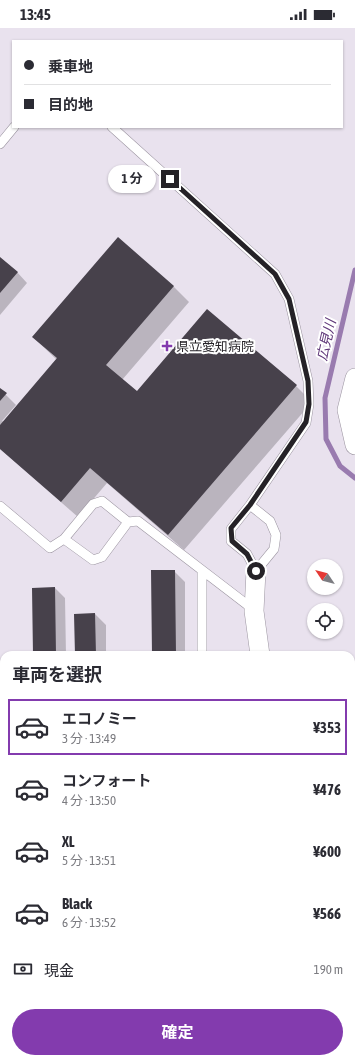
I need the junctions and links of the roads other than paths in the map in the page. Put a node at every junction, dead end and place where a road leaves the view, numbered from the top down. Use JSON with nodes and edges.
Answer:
{"nodes":[{"id":1,"x":13,"y":128,"type":"edge"},
{"id":2,"x":113,"y":128,"type":"edge"},
{"id":3,"x":0,"y":144,"type":"edge"},
{"id":4,"x":355,"y":378,"type":"edge"},
{"id":5,"x":355,"y":445,"type":"edge"},
{"id":6,"x":250,"y":505,"type":"junction"},
{"id":7,"x":0,"y":506,"type":"edge"},
{"id":8,"x":128,"y":522,"type":"junction"},
{"id":9,"x":64,"y":539,"type":"junction"},
{"id":10,"x":202,"y":571,"type":"junction"},
{"id":11,"x":256,"y":571,"type":"junction"},
{"id":12,"x":254,"y":611,"type":"junction"},
{"id":13,"x":202,"y":651,"type":"edge"},
{"id":14,"x":259,"y":651,"type":"edge"}],
"edges":[{"from":1,"to":3,"type":"lane"},
{"from":2,"to":6,"type":"lane"},
{"from":4,"to":5,"type":"street"},
{"from":6,"to":11,"type":"lane"},
{"from":6,"to":11,"type":"lane"},
{"from":7,"to":9,"type":"lane"},
{"from":8,"to":9,"type":"lane"},
{"from":8,"to":9,"type":"lane"},
{"from":8,"to":10,"type":"lane"},
{"from":10,"to":12,"type":"lane"},
{"from":10,"to":13,"type":"lane"},
{"from":11,"to":12,"type":"street"},
{"from":12,"to":14,"type":"street"}]}
